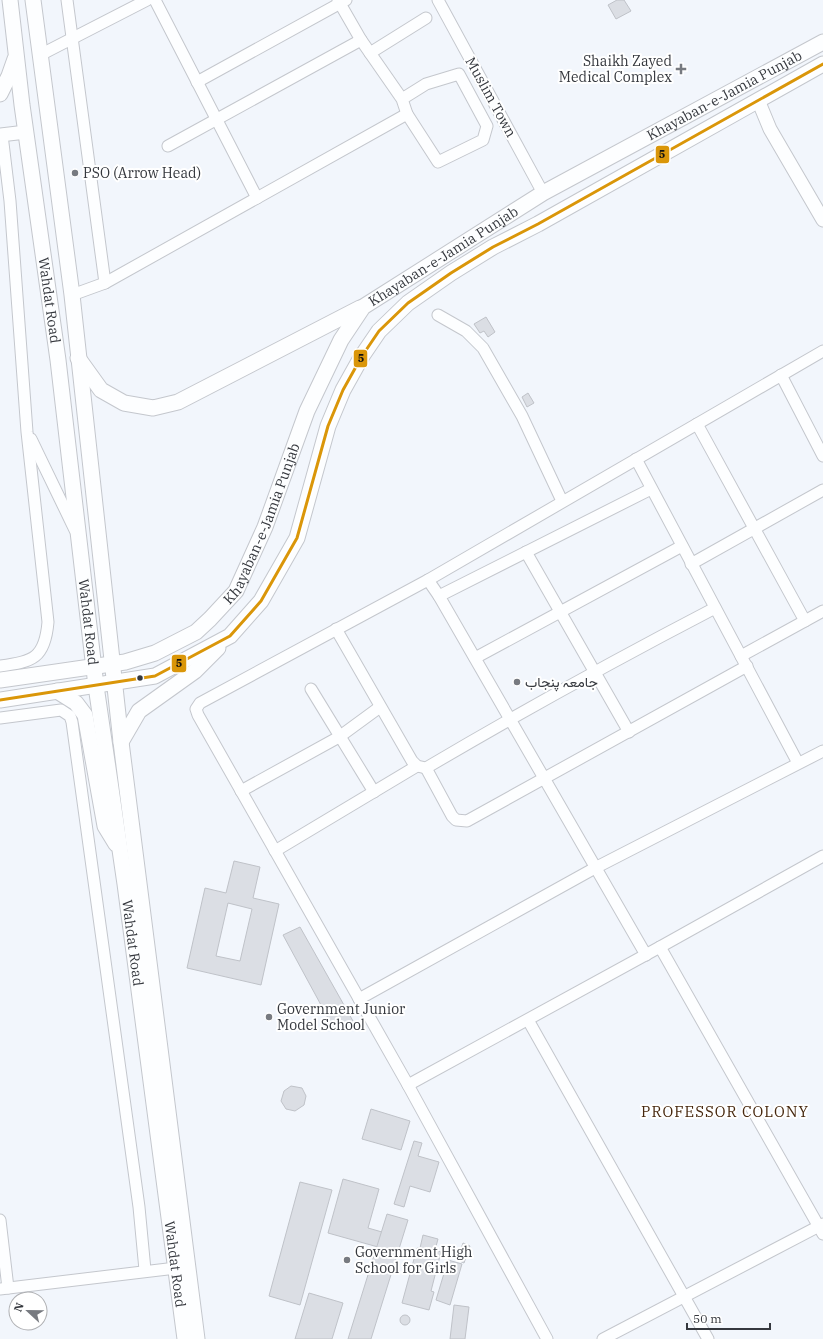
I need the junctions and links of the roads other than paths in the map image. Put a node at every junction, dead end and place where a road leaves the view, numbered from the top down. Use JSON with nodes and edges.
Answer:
{"nodes":[{"id":1,"x":10,"y":0,"type":"edge"},
{"id":2,"x":33,"y":0,"type":"edge"},
{"id":3,"x":67,"y":0,"type":"edge"},
{"id":4,"x":147,"y":0,"type":"edge"},
{"id":5,"x":155,"y":0,"type":"edge"},
{"id":6,"x":438,"y":0,"type":"edge"},
{"id":7,"x":342,"y":1,"type":"edge"},
{"id":8,"x":426,"y":18,"type":"dead end"},
{"id":9,"x":72,"y":39,"type":"junction"},
{"id":10,"x":361,"y":40,"type":"junction"},
{"id":11,"x":823,"y":42,"type":"edge"},
{"id":12,"x":370,"y":53,"type":"junction"},
{"id":13,"x":16,"y":54,"type":"junction"},
{"id":14,"x":40,"y":54,"type":"junction"},
{"id":15,"x":823,"y":64,"type":"edge"},
{"id":16,"x":197,"y":82,"type":"junction"},
{"id":17,"x":0,"y":94,"type":"edge"},
{"id":18,"x":402,"y":99,"type":"junction"},
{"id":19,"x":758,"y":100,"type":"junction"},
{"id":20,"x":407,"y":114,"type":"junction"},
{"id":21,"x":217,"y":120,"type":"junction"},
{"id":22,"x":49,"y":128,"type":"junction"},
{"id":23,"x":26,"y":132,"type":"junction"},
{"id":24,"x":1,"y":135,"type":"edge"},
{"id":25,"x":168,"y":146,"type":"dead end"},
{"id":26,"x":544,"y":193,"type":"junction"},
{"id":27,"x":257,"y":198,"type":"junction"},
{"id":28,"x":823,"y":220,"type":"edge"},
{"id":29,"x":105,"y":283,"type":"junction"},
{"id":30,"x":72,"y":295,"type":"junction"},
{"id":31,"x":369,"y":302,"type":"junction"},
{"id":32,"x":438,"y":315,"type":"dead end"},
{"id":33,"x":390,"y":319,"type":"junction"},
{"id":34,"x":823,"y":351,"type":"edge"},
{"id":35,"x":78,"y":356,"type":"junction"},
{"id":36,"x":58,"y":360,"type":"junction"},
{"id":37,"x":781,"y":375,"type":"junction"},
{"id":38,"x":697,"y":424,"type":"junction"},
{"id":39,"x":27,"y":432,"type":"junction"},
{"id":40,"x":823,"y":456,"type":"edge"},
{"id":41,"x":636,"y":459,"type":"junction"},
{"id":42,"x":651,"y":489,"type":"junction"},
{"id":43,"x":823,"y":490,"type":"edge"},
{"id":44,"x":562,"y":501,"type":"junction"},
{"id":45,"x":754,"y":529,"type":"junction"},
{"id":46,"x":78,"y":537,"type":"junction"},
{"id":47,"x":682,"y":546,"type":"junction"},
{"id":48,"x":526,"y":552,"type":"junction"},
{"id":49,"x":691,"y":564,"type":"junction"},
{"id":50,"x":428,"y":580,"type":"junction"},
{"id":51,"x":440,"y":596,"type":"junction"},
{"id":52,"x":715,"y":608,"type":"junction"},
{"id":53,"x":823,"y":611,"type":"edge"},
{"id":54,"x":561,"y":612,"type":"junction"},
{"id":55,"x":805,"y":621,"type":"junction"},
{"id":56,"x":336,"y":629,"type":"junction"},
{"id":57,"x":230,"y":636,"type":"junction"},
{"id":58,"x":741,"y":656,"type":"junction"},
{"id":59,"x":475,"y":658,"type":"junction"},
{"id":60,"x":112,"y":664,"type":"junction"},
{"id":61,"x":0,"y":666,"type":"edge"},
{"id":62,"x":747,"y":666,"type":"junction"},
{"id":63,"x":94,"y":667,"type":"junction"},
{"id":64,"x":594,"y":671,"type":"junction"},
{"id":65,"x":0,"y":680,"type":"edge"},
{"id":66,"x":114,"y":684,"type":"junction"},
{"id":67,"x":96,"y":686,"type":"junction"},
{"id":68,"x":311,"y":689,"type":"dead end"},
{"id":69,"x":57,"y":691,"type":"junction"},
{"id":70,"x":0,"y":700,"type":"edge"},
{"id":71,"x":380,"y":707,"type":"junction"},
{"id":72,"x":0,"y":718,"type":"edge"},
{"id":73,"x":509,"y":719,"type":"junction"},
{"id":74,"x":629,"y":732,"type":"junction"},
{"id":75,"x":339,"y":737,"type":"junction"},
{"id":76,"x":121,"y":742,"type":"junction"},
{"id":77,"x":823,"y":752,"type":"edge"},
{"id":78,"x":798,"y":763,"type":"junction"},
{"id":79,"x":422,"y":767,"type":"junction"},
{"id":80,"x":544,"y":778,"type":"junction"},
{"id":81,"x":241,"y":791,"type":"junction"},
{"id":82,"x":374,"y":792,"type":"junction"},
{"id":83,"x":120,"y":850,"type":"junction"},
{"id":84,"x":275,"y":850,"type":"junction"},
{"id":85,"x":823,"y":856,"type":"edge"},
{"id":86,"x":595,"y":868,"type":"junction"},
{"id":87,"x":660,"y":947,"type":"junction"},
{"id":88,"x":646,"y":955,"type":"junction"},
{"id":89,"x":359,"y":999,"type":"junction"},
{"id":90,"x":528,"y":1020,"type":"junction"},
{"id":91,"x":408,"y":1085,"type":"junction"},
{"id":92,"x":159,"y":1091,"type":"junction"},
{"id":93,"x":0,"y":1220,"type":"edge"},
{"id":94,"x":822,"y":1228,"type":"edge"},
{"id":95,"x":176,"y":1268,"type":"junction"},
{"id":96,"x":145,"y":1270,"type":"junction"},
{"id":97,"x":4,"y":1288,"type":"edge"},
{"id":98,"x":685,"y":1296,"type":"junction"},
{"id":99,"x":185,"y":1339,"type":"edge"},
{"id":100,"x":197,"y":1339,"type":"edge"},
{"id":101,"x":546,"y":1339,"type":"edge"},
{"id":102,"x":603,"y":1339,"type":"edge"},
{"id":103,"x":708,"y":1339,"type":"edge"}],
"edges":[{"from":1,"to":13,"type":"main road","name":"Wahdat Road"},
{"from":2,"to":14,"type":"main road","name":"Wahdat Road"},
{"from":3,"to":9,"type":"street"},
{"from":4,"to":9,"type":"street"},
{"from":5,"to":16,"type":"street"},
{"from":6,"to":26,"type":"street","name":"Muslim Town"},
{"from":7,"to":10,"type":"street"},
{"from":7,"to":16,"type":"street"},
{"from":8,"to":12,"type":"street"},
{"from":9,"to":14,"type":"street"},
{"from":9,"to":29,"type":"street"},
{"from":10,"to":12,"type":"street"},
{"from":10,"to":21,"type":"street"},
{"from":11,"to":26,"type":"main road","name":"Khayaban-e-Jamia Punjab"},
{"from":12,"to":18,"type":"street"},
{"from":13,"to":17,"type":"main road"},
{"from":13,"to":23,"type":"main road","name":"Wahdat Road"},
{"from":14,"to":22,"type":"main road","name":"Wahdat Road"},
{"from":15,"to":19,"type":"main road","name":"Khayaban-e-Jamia Punjab"},
{"from":16,"to":21,"type":"street"},
{"from":18,"to":20,"type":"street"},
{"from":18,"to":20,"type":"street"},
{"from":19,"to":28,"type":"street"},
{"from":19,"to":33,"type":"main road","name":"Khayaban-e-Jamia Punjab"},
{"from":20,"to":27,"type":"street"},
{"from":21,"to":25,"type":"street"},
{"from":21,"to":27,"type":"street"},
{"from":22,"to":23,"type":"main road"},
{"from":22,"to":30,"type":"main road","name":"Wahdat Road"},
{"from":23,"to":24,"type":"street"},
{"from":23,"to":36,"type":"main road","name":"Wahdat Road"},
{"from":24,"to":39,"type":"street"},
{"from":26,"to":31,"type":"main road","name":"Khayaban-e-Jamia Punjab"},
{"from":27,"to":29,"type":"street"},
{"from":29,"to":30,"type":"street"},
{"from":30,"to":35,"type":"main road","name":"Wahdat Road"},
{"from":31,"to":33,"type":"main road"},
{"from":31,"to":35,"type":"main road"},
{"from":31,"to":60,"type":"main road","name":"Khayaban-e-Jamia Punjab"},
{"from":32,"to":44,"type":"street"},
{"from":33,"to":57,"type":"main road","name":"Khayaban-e-Jamia Punjab"},
{"from":34,"to":37,"type":"street"},
{"from":35,"to":36,"type":"main road"},
{"from":35,"to":60,"type":"main road","name":"Wahdat Road"},
{"from":36,"to":46,"type":"main road","name":"Wahdat Road"},
{"from":37,"to":38,"type":"street"},
{"from":37,"to":40,"type":"street"},
{"from":38,"to":41,"type":"street"},
{"from":38,"to":45,"type":"street"},
{"from":39,"to":46,"type":"street"},
{"from":39,"to":61,"type":"street"},
{"from":41,"to":42,"type":"street"},
{"from":41,"to":44,"type":"street"},
{"from":42,"to":47,"type":"street"},
{"from":42,"to":48,"type":"street"},
{"from":43,"to":45,"type":"street"},
{"from":44,"to":50,"type":"street"},
{"from":45,"to":49,"type":"street"},
{"from":45,"to":55,"type":"street"},
{"from":46,"to":63,"type":"main road","name":"Wahdat Road"},
{"from":47,"to":49,"type":"street"},
{"from":47,"to":54,"type":"street"},
{"from":48,"to":51,"type":"street"},
{"from":48,"to":54,"type":"street"},
{"from":49,"to":52,"type":"street"},
{"from":50,"to":51,"type":"street"},
{"from":50,"to":56,"type":"street"},
{"from":51,"to":59,"type":"street"},
{"from":52,"to":58,"type":"street"},
{"from":52,"to":64,"type":"street"},
{"from":53,"to":55,"type":"street"},
{"from":54,"to":59,"type":"street"},
{"from":54,"to":64,"type":"street"},
{"from":55,"to":58,"type":"street"},
{"from":56,"to":71,"type":"street"},
{"from":56,"to":81,"type":"street"},
{"from":57,"to":66,"type":"main road","name":"Khayaban-e-Jamia Punjab"},
{"from":57,"to":76,"type":"main road"},
{"from":58,"to":62,"type":"street"},
{"from":59,"to":73,"type":"street"},
{"from":60,"to":63,"type":"main road","name":"Khayaban-e-Jamia Punjab"},
{"from":60,"to":66,"type":"main road","name":"Wahdat Road"},
{"from":62,"to":74,"type":"street"},
{"from":62,"to":78,"type":"street"},
{"from":63,"to":65,"type":"main road","name":"Khayaban-e-Jamia Punjab"},
{"from":63,"to":67,"type":"main road","name":"Wahdat Road"},
{"from":64,"to":73,"type":"street"},
{"from":64,"to":74,"type":"street"},
{"from":66,"to":67,"type":"main road","name":"Khayaban-e-Jamia Punjab"},
{"from":66,"to":76,"type":"main road","name":"Wahdat Road"},
{"from":67,"to":69,"type":"main road","name":"Khayaban-e-Jamia Punjab"},
{"from":67,"to":83,"type":"main road","name":"Wahdat Road"},
{"from":68,"to":75,"type":"street"},
{"from":69,"to":70,"type":"main road","name":"Khayaban-e-Jamia Punjab"},
{"from":69,"to":83,"type":"main road"},
{"from":71,"to":75,"type":"street"},
{"from":71,"to":79,"type":"street"},
{"from":72,"to":96,"type":"street"},
{"from":73,"to":79,"type":"street"},
{"from":73,"to":80,"type":"street"},
{"from":74,"to":80,"type":"street"},
{"from":75,"to":81,"type":"street"},
{"from":75,"to":82,"type":"street"},
{"from":76,"to":92,"type":"main road","name":"Wahdat Road"},
{"from":77,"to":78,"type":"street"},
{"from":78,"to":86,"type":"street"},
{"from":79,"to":80,"type":"street"},
{"from":79,"to":82,"type":"street"},
{"from":80,"to":86,"type":"street"},
{"from":81,"to":84,"type":"street"},
{"from":82,"to":84,"type":"street"},
{"from":83,"to":92,"type":"main road","name":"Wahdat Road"},
{"from":84,"to":89,"type":"street"},
{"from":85,"to":87,"type":"street"},
{"from":86,"to":88,"type":"street"},
{"from":86,"to":89,"type":"street"},
{"from":87,"to":88,"type":"street"},
{"from":87,"to":94,"type":"street"},
{"from":88,"to":90,"type":"street"},
{"from":89,"to":91,"type":"street"},
{"from":90,"to":91,"type":"street"},
{"from":90,"to":98,"type":"street"},
{"from":91,"to":101,"type":"street"},
{"from":92,"to":95,"type":"main road","name":"Wahdat Road"},
{"from":92,"to":100,"type":"main road","name":"Wahdat Road"},
{"from":93,"to":97,"type":"street"},
{"from":94,"to":98,"type":"street"},
{"from":95,"to":96,"type":"street"},
{"from":95,"to":99,"type":"main road","name":"Wahdat Road"},
{"from":96,"to":97,"type":"street"},
{"from":98,"to":102,"type":"street"},
{"from":98,"to":103,"type":"street"}]}
